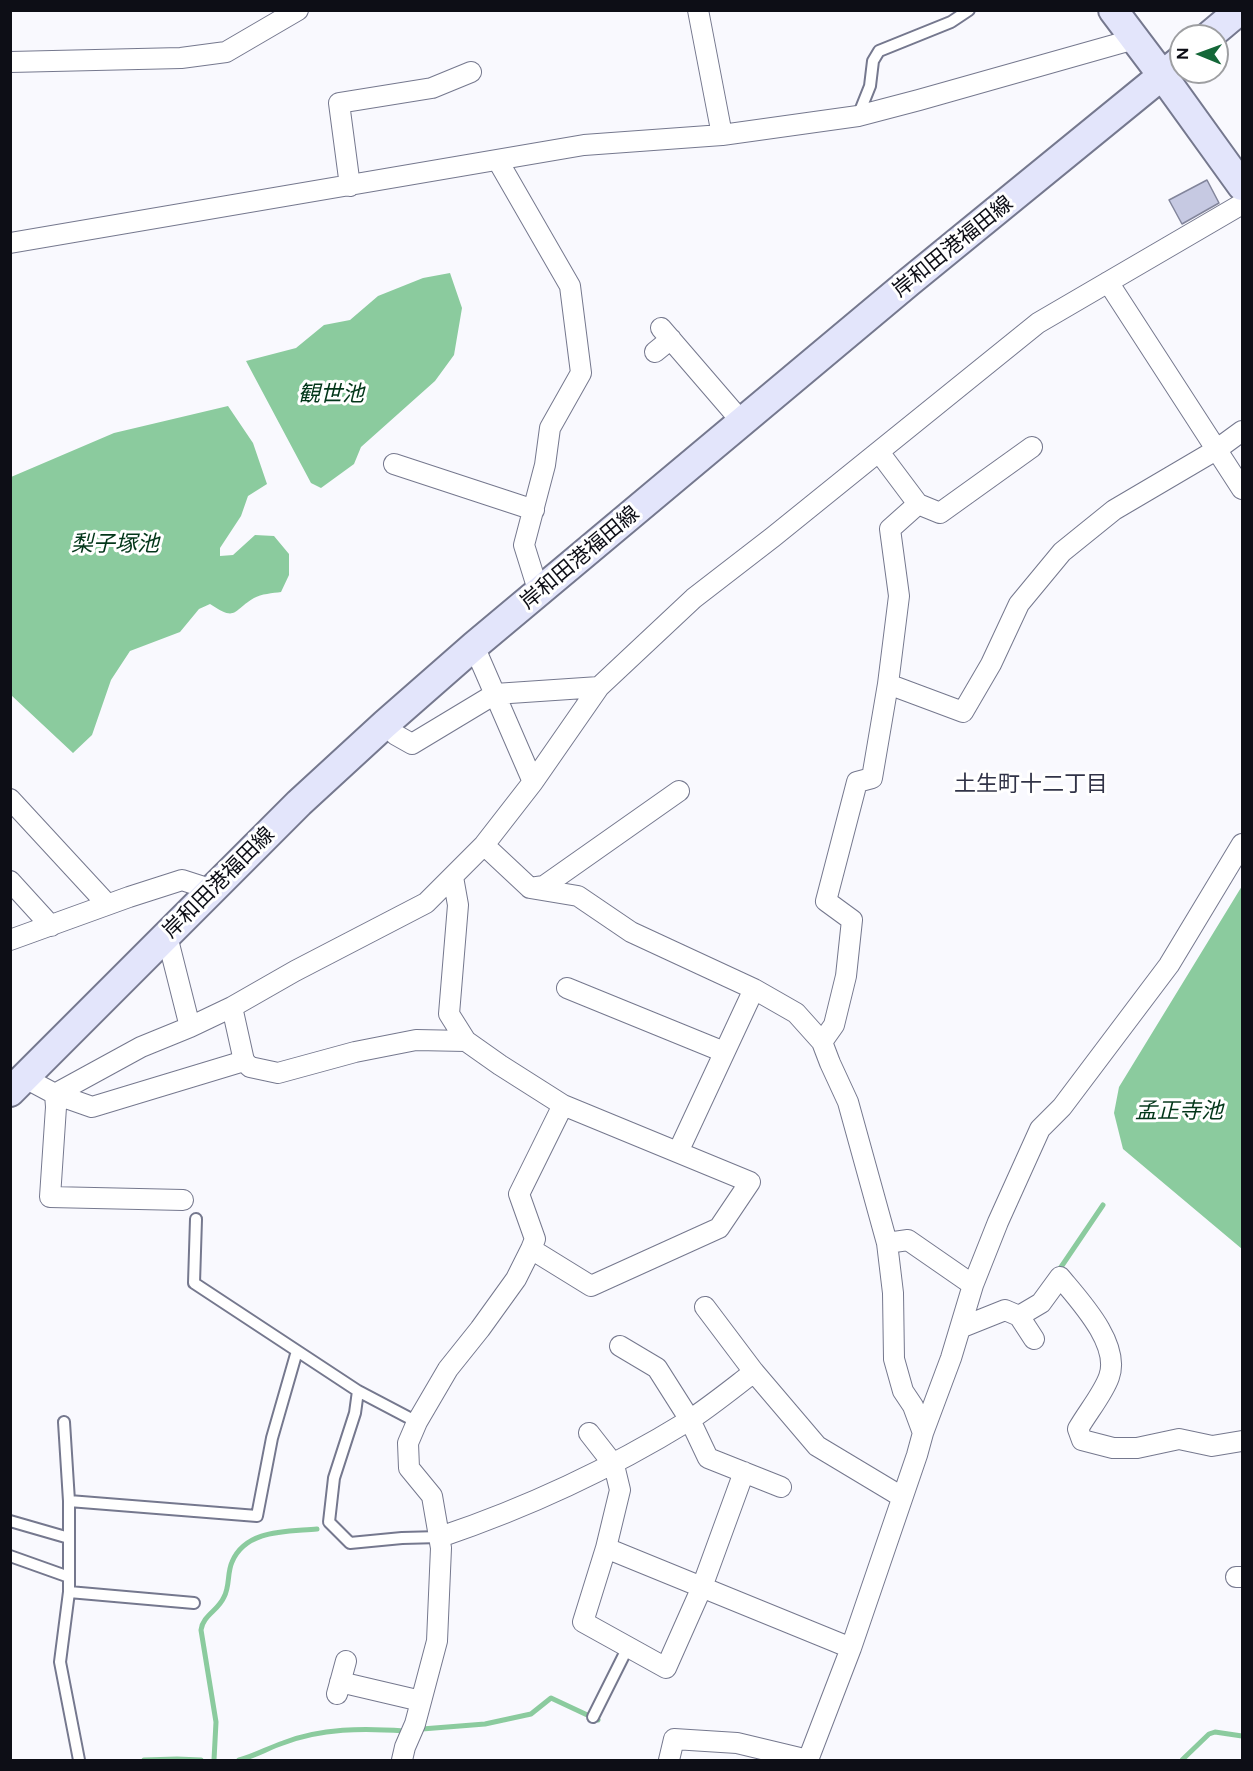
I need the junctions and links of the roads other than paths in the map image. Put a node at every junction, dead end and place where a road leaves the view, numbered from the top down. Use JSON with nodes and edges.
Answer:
{"nodes":[{"id":1,"x":298,"y":10,"type":"edge"},
{"id":2,"x":698,"y":10,"type":"edge"},
{"id":3,"x":969,"y":10,"type":"edge"},
{"id":4,"x":1113,"y":10,"type":"edge"},
{"id":5,"x":1240,"y":10,"type":"edge"},
{"id":6,"x":1223,"y":24,"type":"edge"},
{"id":7,"x":1135,"y":39,"type":"junction"},
{"id":8,"x":10,"y":62,"type":"edge"},
{"id":9,"x":1169,"y":65,"type":"edge"},
{"id":10,"x":1169,"y":69,"type":"edge"},
{"id":11,"x":471,"y":72,"type":"dead end"},
{"id":12,"x":1182,"y":84,"type":"edge"},
{"id":13,"x":858,"y":116,"type":"junction"},
{"id":14,"x":722,"y":135,"type":"junction"},
{"id":15,"x":498,"y":161,"type":"junction"},
{"id":16,"x":350,"y":186,"type":"junction"},
{"id":17,"x":1242,"y":186,"type":"edge"},
{"id":18,"x":1242,"y":204,"type":"edge"},
{"id":19,"x":10,"y":243,"type":"edge"},
{"id":20,"x":1108,"y":282,"type":"junction"},
{"id":21,"x":655,"y":352,"type":"dead end"},
{"id":22,"x":742,"y":423,"type":"junction"},
{"id":23,"x":1242,"y":431,"type":"edge"},
{"id":24,"x":1032,"y":447,"type":"dead end"},
{"id":25,"x":1216,"y":450,"type":"junction"},
{"id":26,"x":879,"y":452,"type":"junction"},
{"id":27,"x":394,"y":464,"type":"dead end"},
{"id":28,"x":1242,"y":489,"type":"edge"},
{"id":29,"x":918,"y":504,"type":"junction"},
{"id":30,"x":534,"y":510,"type":"junction"},
{"id":31,"x":539,"y":593,"type":"junction"},
{"id":32,"x":474,"y":646,"type":"junction"},
{"id":33,"x":888,"y":684,"type":"junction"},
{"id":34,"x":599,"y":687,"type":"junction"},
{"id":35,"x":495,"y":694,"type":"junction"},
{"id":36,"x":385,"y":724,"type":"junction"},
{"id":37,"x":533,"y":782,"type":"junction"},
{"id":38,"x":679,"y":791,"type":"dead end"},
{"id":39,"x":10,"y":800,"type":"edge"},
{"id":40,"x":1242,"y":844,"type":"edge"},
{"id":41,"x":484,"y":845,"type":"junction"},
{"id":42,"x":453,"y":877,"type":"junction"},
{"id":43,"x":10,"y":882,"type":"edge"},
{"id":44,"x":530,"y":888,"type":"junction"},
{"id":45,"x":213,"y":890,"type":"junction"},
{"id":46,"x":108,"y":904,"type":"junction"},
{"id":47,"x":51,"y":926,"type":"junction"},
{"id":48,"x":167,"y":936,"type":"junction"},
{"id":49,"x":10,"y":940,"type":"edge"},
{"id":50,"x":567,"y":988,"type":"dead end"},
{"id":51,"x":754,"y":989,"type":"junction"},
{"id":52,"x":232,"y":1007,"type":"junction"},
{"id":53,"x":190,"y":1028,"type":"junction"},
{"id":54,"x":465,"y":1041,"type":"junction"},
{"id":55,"x":822,"y":1042,"type":"junction"},
{"id":56,"x":724,"y":1052,"type":"junction"},
{"id":57,"x":244,"y":1061,"type":"junction"},
{"id":58,"x":18,"y":1085,"type":"edge"},
{"id":59,"x":55,"y":1094,"type":"junction"},
{"id":60,"x":563,"y":1105,"type":"junction"},
{"id":61,"x":678,"y":1152,"type":"junction"},
{"id":62,"x":183,"y":1200,"type":"dead end"},
{"id":63,"x":196,"y":1219,"type":"dead end"},
{"id":64,"x":887,"y":1243,"type":"junction"},
{"id":65,"x":531,"y":1249,"type":"junction"},
{"id":66,"x":973,"y":1285,"type":"junction"},
{"id":67,"x":705,"y":1307,"type":"dead end"},
{"id":68,"x":1019,"y":1316,"type":"junction"},
{"id":69,"x":960,"y":1328,"type":"junction"},
{"id":70,"x":1034,"y":1339,"type":"dead end"},
{"id":71,"x":620,"y":1346,"type":"dead end"},
{"id":72,"x":297,"y":1351,"type":"junction"},
{"id":73,"x":754,"y":1372,"type":"junction"},
{"id":74,"x":358,"y":1391,"type":"junction"},
{"id":75,"x":690,"y":1420,"type":"junction"},
{"id":76,"x":64,"y":1422,"type":"dead end"},
{"id":77,"x":417,"y":1422,"type":"junction"},
{"id":78,"x":589,"y":1432,"type":"dead end"},
{"id":79,"x":922,"y":1433,"type":"junction"},
{"id":80,"x":1242,"y":1441,"type":"edge"},
{"id":81,"x":614,"y":1465,"type":"junction"},
{"id":82,"x":744,"y":1473,"type":"junction"},
{"id":83,"x":782,"y":1488,"type":"dead end"},
{"id":84,"x":902,"y":1497,"type":"junction"},
{"id":85,"x":69,"y":1501,"type":"junction"},
{"id":86,"x":10,"y":1521,"type":"edge"},
{"id":87,"x":440,"y":1537,"type":"junction"},
{"id":88,"x":69,"y":1538,"type":"junction"},
{"id":89,"x":606,"y":1548,"type":"junction"},
{"id":90,"x":10,"y":1556,"type":"edge"},
{"id":91,"x":69,"y":1578,"type":"junction"},
{"id":92,"x":702,"y":1587,"type":"junction"},
{"id":93,"x":69,"y":1592,"type":"junction"},
{"id":94,"x":194,"y":1604,"type":"dead end"},
{"id":95,"x":628,"y":1647,"type":"junction"},
{"id":96,"x":851,"y":1648,"type":"junction"},
{"id":97,"x":346,"y":1661,"type":"dead end"},
{"id":98,"x":421,"y":1701,"type":"junction"},
{"id":99,"x":593,"y":1717,"type":"dead end"},
{"id":100,"x":808,"y":1760,"type":"edge"},
{"id":101,"x":79,"y":1761,"type":"edge"},
{"id":102,"x":402,"y":1761,"type":"edge"},
{"id":103,"x":669,"y":1761,"type":"edge"}],
"edges":[{"from":1,"to":8,"type":"street"},
{"from":2,"to":14,"type":"street"},
{"from":3,"to":13,"type":"lane"},
{"from":4,"to":7,"type":"street"},
{"from":5,"to":6,"type":"street"},
{"from":7,"to":9,"type":"street"},
{"from":7,"to":13,"type":"street"},
{"from":10,"to":22,"type":"street","name":"岸和田港福田線"},
{"from":11,"to":16,"type":"street"},
{"from":12,"to":17,"type":"street"},
{"from":13,"to":14,"type":"street"},
{"from":14,"to":15,"type":"street"},
{"from":15,"to":16,"type":"street"},
{"from":15,"to":30,"type":"street"},
{"from":16,"to":19,"type":"street"},
{"from":18,"to":20,"type":"street"},
{"from":20,"to":25,"type":"street"},
{"from":20,"to":26,"type":"street"},
{"from":21,"to":22,"type":"street"},
{"from":22,"to":31,"type":"street","name":"岸和田港福田線"},
{"from":23,"to":25,"type":"street"},
{"from":24,"to":29,"type":"street"},
{"from":25,"to":28,"type":"street"},
{"from":25,"to":33,"type":"street"},
{"from":26,"to":29,"type":"street"},
{"from":26,"to":34,"type":"street"},
{"from":27,"to":30,"type":"street"},
{"from":29,"to":33,"type":"street"},
{"from":30,"to":31,"type":"street"},
{"from":31,"to":32,"type":"street","name":"岸和田港福田線"},
{"from":32,"to":35,"type":"street"},
{"from":32,"to":36,"type":"street","name":"岸和田港福田線"},
{"from":33,"to":55,"type":"street"},
{"from":34,"to":35,"type":"street"},
{"from":34,"to":37,"type":"street"},
{"from":35,"to":36,"type":"street"},
{"from":35,"to":37,"type":"street"},
{"from":36,"to":45,"type":"street","name":"岸和田港福田線"},
{"from":37,"to":41,"type":"street"},
{"from":38,"to":44,"type":"street"},
{"from":39,"to":46,"type":"street"},
{"from":40,"to":66,"type":"street"},
{"from":41,"to":42,"type":"street"},
{"from":41,"to":44,"type":"street"},
{"from":42,"to":52,"type":"street"},
{"from":42,"to":54,"type":"street"},
{"from":43,"to":47,"type":"street"},
{"from":44,"to":51,"type":"street"},
{"from":45,"to":46,"type":"street"},
{"from":45,"to":48,"type":"street","name":"岸和田港福田線"},
{"from":46,"to":47,"type":"street"},
{"from":47,"to":49,"type":"street"},
{"from":48,"to":53,"type":"street"},
{"from":48,"to":58,"type":"street","name":"岸和田港福田線"},
{"from":50,"to":56,"type":"street"},
{"from":51,"to":55,"type":"street"},
{"from":51,"to":56,"type":"street"},
{"from":52,"to":53,"type":"street"},
{"from":52,"to":57,"type":"street"},
{"from":53,"to":59,"type":"street"},
{"from":54,"to":57,"type":"street"},
{"from":54,"to":60,"type":"street"},
{"from":55,"to":64,"type":"street"},
{"from":56,"to":61,"type":"street"},
{"from":57,"to":59,"type":"street"},
{"from":58,"to":59,"type":"street"},
{"from":59,"to":62,"type":"street"},
{"from":60,"to":61,"type":"street"},
{"from":60,"to":65,"type":"street"},
{"from":61,"to":65,"type":"street"},
{"from":63,"to":72,"type":"lane"},
{"from":64,"to":66,"type":"street"},
{"from":64,"to":79,"type":"street"},
{"from":65,"to":77,"type":"street"},
{"from":66,"to":69,"type":"street"},
{"from":67,"to":73,"type":"street"},
{"from":68,"to":69,"type":"street"},
{"from":68,"to":70,"type":"street"},
{"from":68,"to":80,"type":"street"},
{"from":69,"to":79,"type":"street"},
{"from":71,"to":75,"type":"street"},
{"from":72,"to":74,"type":"lane"},
{"from":72,"to":85,"type":"lane"},
{"from":73,"to":75,"type":"street"},
{"from":73,"to":84,"type":"street"},
{"from":74,"to":77,"type":"lane"},
{"from":74,"to":87,"type":"lane"},
{"from":75,"to":81,"type":"street"},
{"from":75,"to":82,"type":"street"},
{"from":76,"to":85,"type":"lane"},
{"from":77,"to":87,"type":"street"},
{"from":78,"to":81,"type":"street"},
{"from":79,"to":84,"type":"street"},
{"from":81,"to":87,"type":"street"},
{"from":81,"to":89,"type":"street"},
{"from":82,"to":83,"type":"street"},
{"from":82,"to":92,"type":"street"},
{"from":84,"to":96,"type":"street"},
{"from":85,"to":88,"type":"lane"},
{"from":86,"to":88,"type":"lane"},
{"from":87,"to":98,"type":"street"},
{"from":88,"to":91,"type":"lane"},
{"from":89,"to":92,"type":"street"},
{"from":89,"to":95,"type":"street"},
{"from":90,"to":91,"type":"lane"},
{"from":91,"to":93,"type":"lane"},
{"from":92,"to":95,"type":"street"},
{"from":92,"to":96,"type":"street"},
{"from":93,"to":94,"type":"lane"},
{"from":93,"to":101,"type":"lane"},
{"from":95,"to":99,"type":"lane"},
{"from":96,"to":100,"type":"street"},
{"from":97,"to":98,"type":"street"},
{"from":98,"to":102,"type":"street"},
{"from":100,"to":103,"type":"street"}]}
